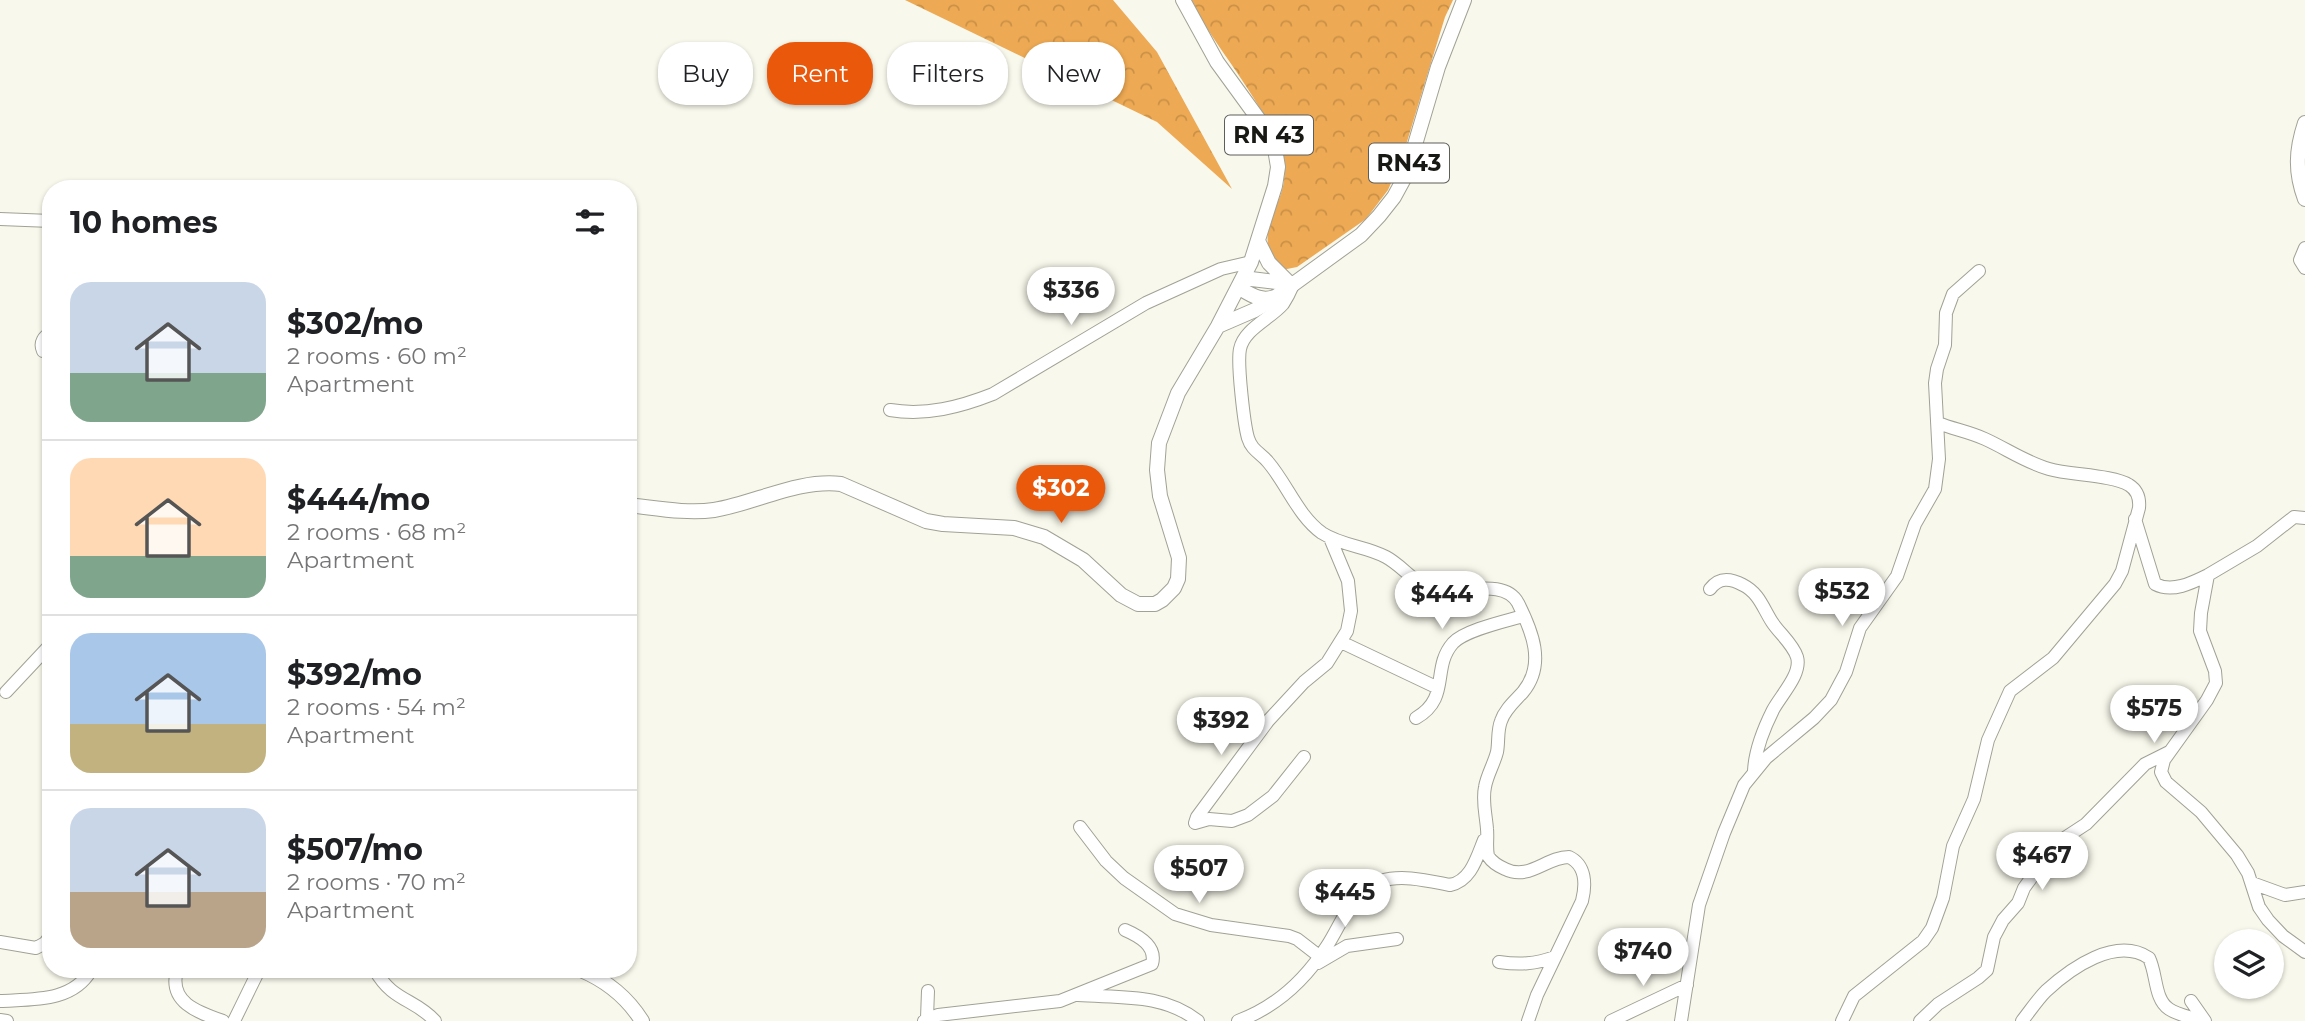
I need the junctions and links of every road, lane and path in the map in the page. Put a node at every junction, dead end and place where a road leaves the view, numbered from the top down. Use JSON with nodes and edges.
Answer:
{"nodes":[{"id":1,"x":1183,"y":0,"type":"edge"},
{"id":2,"x":1464,"y":0,"type":"edge"},
{"id":3,"x":2305,"y":123,"type":"edge"},
{"id":4,"x":2305,"y":199,"type":"edge"},
{"id":5,"x":0,"y":219,"type":"edge"},
{"id":6,"x":42,"y":221,"type":"edge"},
{"id":7,"x":1258,"y":241,"type":"junction"},
{"id":8,"x":2305,"y":248,"type":"edge"},
{"id":9,"x":1251,"y":262,"type":"junction"},
{"id":10,"x":2305,"y":268,"type":"edge"},
{"id":11,"x":1979,"y":271,"type":"dead end"},
{"id":12,"x":1240,"y":283,"type":"junction"},
{"id":13,"x":1291,"y":284,"type":"junction"},
{"id":14,"x":1277,"y":296,"type":"junction"},
{"id":15,"x":1218,"y":326,"type":"junction"},
{"id":16,"x":890,"y":410,"type":"dead end"},
{"id":17,"x":1938,"y":423,"type":"junction"},
{"id":18,"x":637,"y":506,"type":"edge"},
{"id":19,"x":2305,"y":518,"type":"edge"},
{"id":20,"x":2135,"y":519,"type":"junction"},
{"id":21,"x":1330,"y":538,"type":"junction"},
{"id":22,"x":2208,"y":575,"type":"junction"},
{"id":23,"x":1710,"y":589,"type":"dead end"},
{"id":24,"x":1523,"y":616,"type":"junction"},
{"id":25,"x":1341,"y":642,"type":"junction"},
{"id":26,"x":42,"y":654,"type":"edge"},
{"id":27,"x":1438,"y":688,"type":"junction"},
{"id":28,"x":6,"y":692,"type":"dead end"},
{"id":29,"x":1416,"y":718,"type":"dead end"},
{"id":30,"x":2169,"y":752,"type":"junction"},
{"id":31,"x":1304,"y":757,"type":"dead end"},
{"id":32,"x":1754,"y":771,"type":"junction"},
{"id":33,"x":1080,"y":827,"type":"dead end"},
{"id":34,"x":1488,"y":834,"type":"junction"},
{"id":35,"x":2252,"y":883,"type":"junction"},
{"id":36,"x":2305,"y":892,"type":"edge"},
{"id":37,"x":1125,"y":930,"type":"dead end"},
{"id":38,"x":1397,"y":939,"type":"dead end"},
{"id":39,"x":0,"y":942,"type":"edge"},
{"id":40,"x":42,"y":945,"type":"edge"},
{"id":41,"x":2305,"y":952,"type":"edge"},
{"id":42,"x":1319,"y":956,"type":"junction"},
{"id":43,"x":1555,"y":957,"type":"junction"},
{"id":44,"x":1499,"y":962,"type":"dead end"},
{"id":45,"x":1310,"y":968,"type":"junction"},
{"id":46,"x":86,"y":978,"type":"edge"},
{"id":47,"x":175,"y":978,"type":"edge"},
{"id":48,"x":255,"y":978,"type":"edge"},
{"id":49,"x":380,"y":978,"type":"edge"},
{"id":50,"x":602,"y":978,"type":"edge"},
{"id":51,"x":1687,"y":985,"type":"junction"},
{"id":52,"x":928,"y":991,"type":"dead end"},
{"id":53,"x":1077,"y":995,"type":"junction"},
{"id":54,"x":0,"y":1001,"type":"edge"},
{"id":55,"x":2190,"y":1001,"type":"dead end"},
{"id":56,"x":0,"y":1020,"type":"edge"},
{"id":57,"x":926,"y":1020,"type":"edge"},
{"id":58,"x":7,"y":1021,"type":"edge"},
{"id":59,"x":223,"y":1021,"type":"edge"},
{"id":60,"x":234,"y":1021,"type":"edge"},
{"id":61,"x":435,"y":1021,"type":"edge"},
{"id":62,"x":642,"y":1021,"type":"edge"},
{"id":63,"x":1198,"y":1021,"type":"edge"},
{"id":64,"x":1238,"y":1021,"type":"edge"},
{"id":65,"x":1528,"y":1021,"type":"edge"},
{"id":66,"x":1611,"y":1021,"type":"edge"},
{"id":67,"x":1681,"y":1021,"type":"edge"},
{"id":68,"x":1842,"y":1021,"type":"edge"},
{"id":69,"x":1920,"y":1021,"type":"edge"},
{"id":70,"x":2022,"y":1021,"type":"edge"},
{"id":71,"x":2203,"y":1021,"type":"edge"}],
"edges":[{"from":1,"to":7,"type":"main road","number":"RN 43"},
{"from":2,"to":13,"type":"main road","number":"RN43"},
{"from":3,"to":4,"type":"main road"},
{"from":5,"to":6,"type":"street"},
{"from":7,"to":9,"type":"main road","number":"RN 43"},
{"from":7,"to":13,"type":"main road"},
{"from":8,"to":10,"type":"street"},
{"from":9,"to":12,"type":"main road","number":"RN 43"},
{"from":9,"to":16,"type":"street"},
{"from":11,"to":17,"type":"street"},
{"from":12,"to":13,"type":"main road"},
{"from":12,"to":14,"type":"main road"},
{"from":12,"to":15,"type":"main road"},
{"from":13,"to":14,"type":"main road"},
{"from":13,"to":21,"type":"street"},
{"from":14,"to":15,"type":"main road"},
{"from":15,"to":18,"type":"main road"},
{"from":17,"to":20,"type":"street"},
{"from":17,"to":32,"type":"street"},
{"from":19,"to":22,"type":"street"},
{"from":20,"to":22,"type":"street"},
{"from":20,"to":68,"type":"street"},
{"from":21,"to":24,"type":"street"},
{"from":21,"to":25,"type":"street"},
{"from":22,"to":30,"type":"street"},
{"from":23,"to":32,"type":"street"},
{"from":24,"to":27,"type":"street"},
{"from":24,"to":34,"type":"street"},
{"from":25,"to":27,"type":"street"},
{"from":25,"to":31,"type":"street"},
{"from":26,"to":28,"type":"street"},
{"from":27,"to":29,"type":"street"},
{"from":30,"to":35,"type":"street"},
{"from":30,"to":69,"type":"street"},
{"from":32,"to":51,"type":"street"},
{"from":33,"to":42,"type":"street"},
{"from":34,"to":42,"type":"street"},
{"from":34,"to":43,"type":"street"},
{"from":35,"to":36,"type":"street"},
{"from":35,"to":41,"type":"street"},
{"from":37,"to":53,"type":"street"},
{"from":38,"to":45,"type":"street"},
{"from":39,"to":40,"type":"street"},
{"from":42,"to":45,"type":"street"},
{"from":43,"to":44,"type":"street"},
{"from":43,"to":65,"type":"street"},
{"from":45,"to":64,"type":"street"},
{"from":46,"to":54,"type":"street"},
{"from":47,"to":59,"type":"street"},
{"from":48,"to":60,"type":"street"},
{"from":49,"to":61,"type":"street"},
{"from":50,"to":62,"type":"main road"},
{"from":51,"to":66,"type":"street"},
{"from":51,"to":67,"type":"street"},
{"from":52,"to":57,"type":"street"},
{"from":53,"to":57,"type":"street"},
{"from":53,"to":63,"type":"street"},
{"from":55,"to":71,"type":"street"},
{"from":56,"to":58,"type":"street"},
{"from":70,"to":71,"type":"street"}]}
